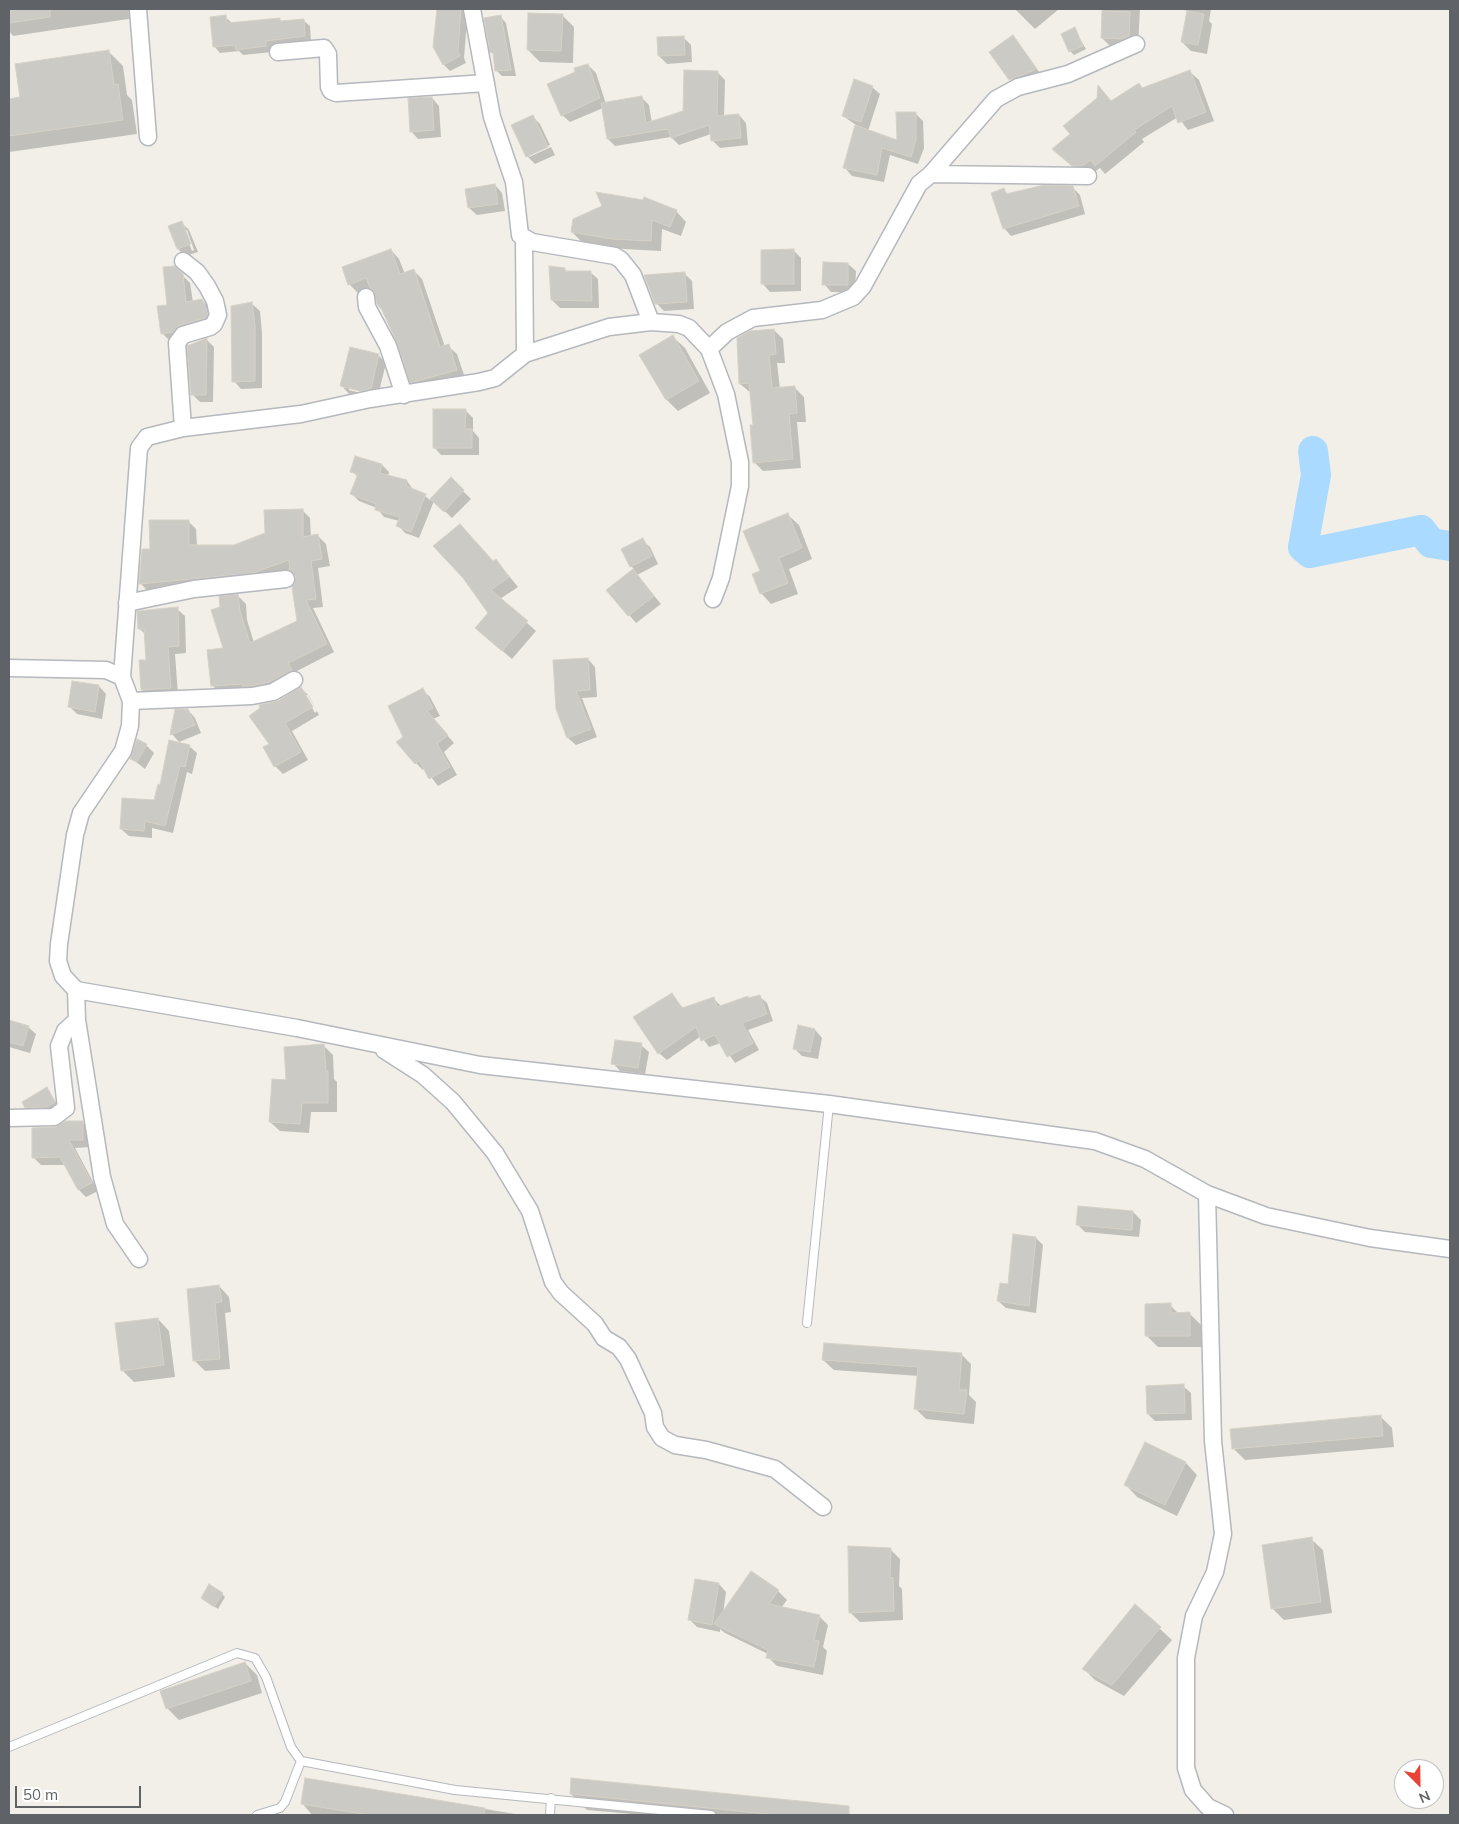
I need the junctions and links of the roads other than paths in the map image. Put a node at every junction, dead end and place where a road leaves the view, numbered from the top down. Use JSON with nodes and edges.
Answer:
{"nodes":[{"id":1,"x":138,"y":9,"type":"edge"},
{"id":2,"x":472,"y":9,"type":"edge"},
{"id":3,"x":1136,"y":44,"type":"dead end"},
{"id":4,"x":278,"y":52,"type":"dead end"},
{"id":5,"x":486,"y":83,"type":"junction"},
{"id":6,"x":148,"y":137,"type":"dead end"},
{"id":7,"x":931,"y":174,"type":"junction"},
{"id":8,"x":1088,"y":176,"type":"dead end"},
{"id":9,"x":524,"y":238,"type":"junction"},
{"id":10,"x":183,"y":261,"type":"dead end"},
{"id":11,"x":366,"y":297,"type":"dead end"},
{"id":12,"x":651,"y":322,"type":"junction"},
{"id":13,"x":709,"y":349,"type":"junction"},
{"id":14,"x":525,"y":354,"type":"junction"},
{"id":15,"x":404,"y":395,"type":"junction"},
{"id":16,"x":183,"y":428,"type":"junction"},
{"id":17,"x":286,"y":579,"type":"dead end"},
{"id":18,"x":713,"y":599,"type":"dead end"},
{"id":19,"x":127,"y":602,"type":"junction"},
{"id":20,"x":9,"y":668,"type":"edge"},
{"id":21,"x":122,"y":677,"type":"junction"},
{"id":22,"x":294,"y":680,"type":"dead end"},
{"id":23,"x":131,"y":701,"type":"junction"},
{"id":24,"x":76,"y":990,"type":"junction"},
{"id":25,"x":78,"y":1020,"type":"junction"},
{"id":26,"x":376,"y":1045,"type":"junction"},
{"id":27,"x":829,"y":1104,"type":"junction"},
{"id":28,"x":9,"y":1118,"type":"edge"},
{"id":29,"x":1207,"y":1194,"type":"junction"},
{"id":30,"x":1450,"y":1248,"type":"edge"},
{"id":31,"x":139,"y":1259,"type":"dead end"},
{"id":32,"x":807,"y":1322,"type":"dead end"},
{"id":33,"x":823,"y":1507,"type":"dead end"},
{"id":34,"x":9,"y":1747,"type":"edge"},
{"id":35,"x":301,"y":1761,"type":"junction"},
{"id":36,"x":551,"y":1798,"type":"junction"},
{"id":37,"x":257,"y":1815,"type":"edge"},
{"id":38,"x":550,"y":1815,"type":"edge"},
{"id":39,"x":710,"y":1815,"type":"edge"},
{"id":40,"x":1225,"y":1815,"type":"edge"}],
"edges":[{"from":1,"to":6,"type":"street"},
{"from":2,"to":5,"type":"street"},
{"from":3,"to":7,"type":"street"},
{"from":4,"to":5,"type":"street"},
{"from":5,"to":9,"type":"street"},
{"from":7,"to":8,"type":"street"},
{"from":7,"to":13,"type":"street"},
{"from":9,"to":12,"type":"street"},
{"from":9,"to":14,"type":"street"},
{"from":10,"to":16,"type":"street"},
{"from":11,"to":15,"type":"street"},
{"from":12,"to":13,"type":"street"},
{"from":12,"to":14,"type":"street"},
{"from":13,"to":18,"type":"street"},
{"from":14,"to":15,"type":"street"},
{"from":15,"to":16,"type":"street"},
{"from":16,"to":19,"type":"street"},
{"from":17,"to":19,"type":"street"},
{"from":19,"to":21,"type":"street"},
{"from":20,"to":21,"type":"street"},
{"from":21,"to":23,"type":"street"},
{"from":22,"to":23,"type":"street"},
{"from":23,"to":24,"type":"street"},
{"from":24,"to":25,"type":"street"},
{"from":24,"to":26,"type":"street"},
{"from":25,"to":28,"type":"street"},
{"from":25,"to":31,"type":"street"},
{"from":26,"to":27,"type":"street"},
{"from":26,"to":33,"type":"street"},
{"from":27,"to":29,"type":"street"},
{"from":27,"to":32,"type":"lane"},
{"from":29,"to":30,"type":"street"},
{"from":29,"to":40,"type":"street"},
{"from":34,"to":35,"type":"lane"},
{"from":35,"to":36,"type":"lane"},
{"from":35,"to":37,"type":"lane"},
{"from":36,"to":38,"type":"lane"},
{"from":36,"to":39,"type":"lane"}]}
